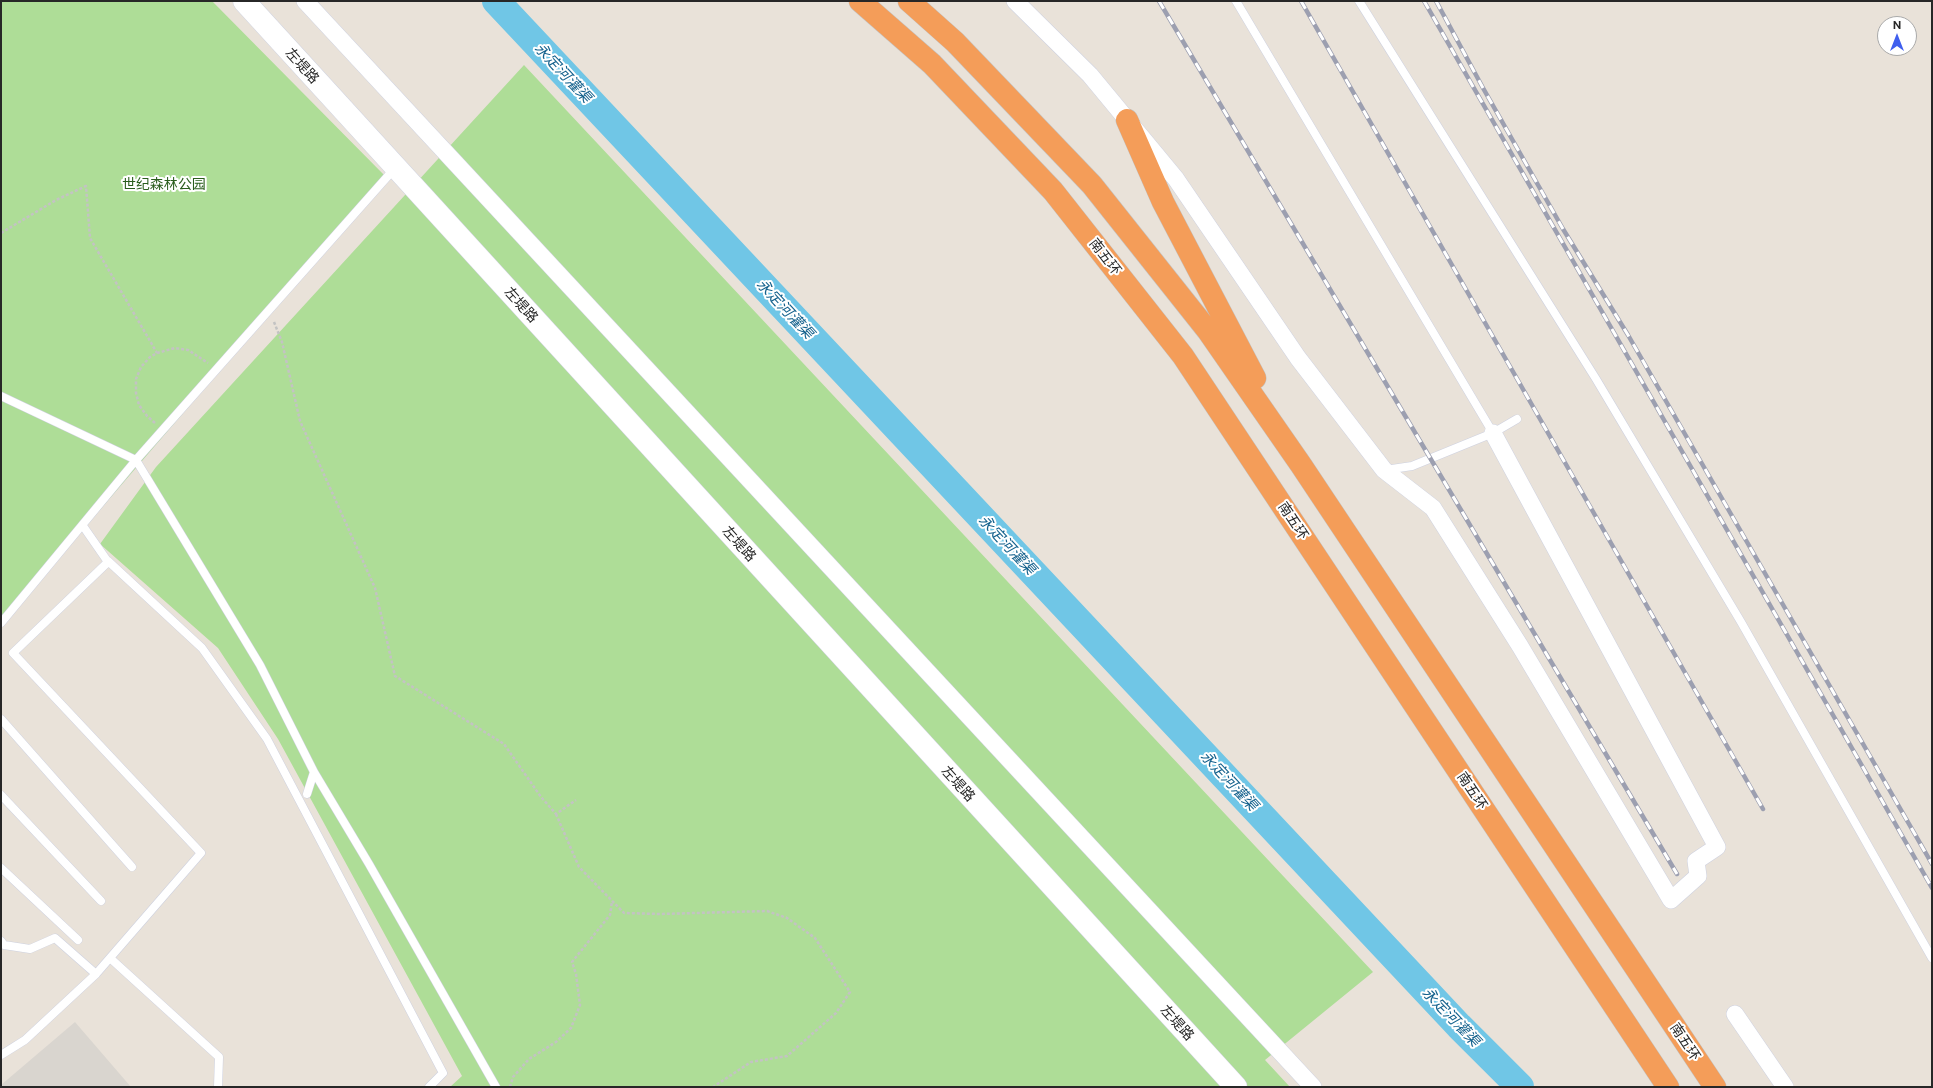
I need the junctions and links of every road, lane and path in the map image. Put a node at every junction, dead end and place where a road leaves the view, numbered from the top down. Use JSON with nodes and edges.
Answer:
{"nodes":[{"id":1,"x":244,"y":1,"type":"edge"},
{"id":2,"x":305,"y":1,"type":"edge"},
{"id":3,"x":860,"y":1,"type":"edge"},
{"id":4,"x":909,"y":1,"type":"edge"},
{"id":5,"x":1015,"y":1,"type":"edge"},
{"id":6,"x":1236,"y":1,"type":"edge"},
{"id":7,"x":1359,"y":1,"type":"edge"},
{"id":8,"x":1127,"y":120,"type":"junction"},
{"id":9,"x":394,"y":168,"type":"junction"},
{"id":10,"x":1,"y":233,"type":"edge"},
{"id":11,"x":270,"y":310,"type":"junction"},
{"id":12,"x":156,"y":353,"type":"junction"},
{"id":13,"x":216,"y":370,"type":"junction"},
{"id":14,"x":1,"y":396,"type":"edge"},
{"id":15,"x":1517,"y":419,"type":"dead end"},
{"id":16,"x":163,"y":429,"type":"junction"},
{"id":17,"x":1493,"y":433,"type":"junction"},
{"id":18,"x":136,"y":460,"type":"junction"},
{"id":19,"x":1301,"y":466,"type":"junction"},
{"id":20,"x":1384,"y":470,"type":"junction"},
{"id":21,"x":83,"y":526,"type":"junction"},
{"id":22,"x":108,"y":561,"type":"junction"},
{"id":23,"x":1,"y":623,"type":"edge"},
{"id":24,"x":1,"y":719,"type":"edge"},
{"id":25,"x":314,"y":772,"type":"junction"},
{"id":26,"x":308,"y":794,"type":"dead end"},
{"id":27,"x":1,"y":795,"type":"edge"},
{"id":28,"x":576,"y":800,"type":"dead end"},
{"id":29,"x":556,"y":814,"type":"junction"},
{"id":30,"x":132,"y":867,"type":"dead end"},
{"id":31,"x":1,"y":868,"type":"edge"},
{"id":32,"x":101,"y":901,"type":"dead end"},
{"id":33,"x":612,"y":901,"type":"junction"},
{"id":34,"x":78,"y":940,"type":"dead end"},
{"id":35,"x":1,"y":941,"type":"edge"},
{"id":36,"x":110,"y":958,"type":"junction"},
{"id":37,"x":1932,"y":958,"type":"edge"},
{"id":38,"x":96,"y":974,"type":"junction"},
{"id":39,"x":1736,"y":1014,"type":"dead end"},
{"id":40,"x":1,"y":1056,"type":"edge"},
{"id":41,"x":218,"y":1087,"type":"edge"},
{"id":42,"x":429,"y":1087,"type":"edge"},
{"id":43,"x":496,"y":1087,"type":"edge"},
{"id":44,"x":510,"y":1087,"type":"edge"},
{"id":45,"x":713,"y":1087,"type":"edge"},
{"id":46,"x":1236,"y":1087,"type":"edge"},
{"id":47,"x":1313,"y":1087,"type":"edge"},
{"id":48,"x":1668,"y":1087,"type":"edge"},
{"id":49,"x":1715,"y":1087,"type":"edge"},
{"id":50,"x":1785,"y":1087,"type":"edge"}],
"edges":[{"from":1,"to":9,"type":"main road","name":"左堤路"},
{"from":2,"to":47,"type":"street"},
{"from":3,"to":48,"type":"highway","name":"南五环"},
{"from":4,"to":19,"type":"highway","name":"南五环"},
{"from":5,"to":8,"type":"street"},
{"from":6,"to":17,"type":"lane"},
{"from":7,"to":37,"type":"lane"},
{"from":8,"to":19,"type":"highway"},
{"from":8,"to":20,"type":"street"},
{"from":9,"to":11,"type":"lane"},
{"from":9,"to":46,"type":"main road","name":"左堤路"},
{"from":10,"to":12,"type":"path"},
{"from":11,"to":13,"type":"lane"},
{"from":11,"to":29,"type":"path"},
{"from":12,"to":13,"type":"path"},
{"from":12,"to":16,"type":"path"},
{"from":13,"to":16,"type":"lane"},
{"from":14,"to":18,"type":"lane"},
{"from":15,"to":17,"type":"lane"},
{"from":16,"to":18,"type":"lane"},
{"from":17,"to":20,"type":"lane"},
{"from":17,"to":20,"type":"street"},
{"from":18,"to":21,"type":"lane"},
{"from":18,"to":25,"type":"lane"},
{"from":19,"to":49,"type":"highway","name":"南五环"},
{"from":21,"to":22,"type":"lane"},
{"from":21,"to":23,"type":"lane"},
{"from":22,"to":36,"type":"lane"},
{"from":22,"to":42,"type":"lane"},
{"from":24,"to":30,"type":"lane"},
{"from":25,"to":26,"type":"lane"},
{"from":25,"to":43,"type":"lane"},
{"from":27,"to":32,"type":"lane"},
{"from":28,"to":29,"type":"path"},
{"from":29,"to":33,"type":"path"},
{"from":31,"to":34,"type":"lane"},
{"from":33,"to":44,"type":"path"},
{"from":33,"to":45,"type":"path"},
{"from":35,"to":38,"type":"lane"},
{"from":36,"to":38,"type":"lane"},
{"from":36,"to":41,"type":"lane"},
{"from":38,"to":40,"type":"lane"},
{"from":39,"to":50,"type":"street"}]}
